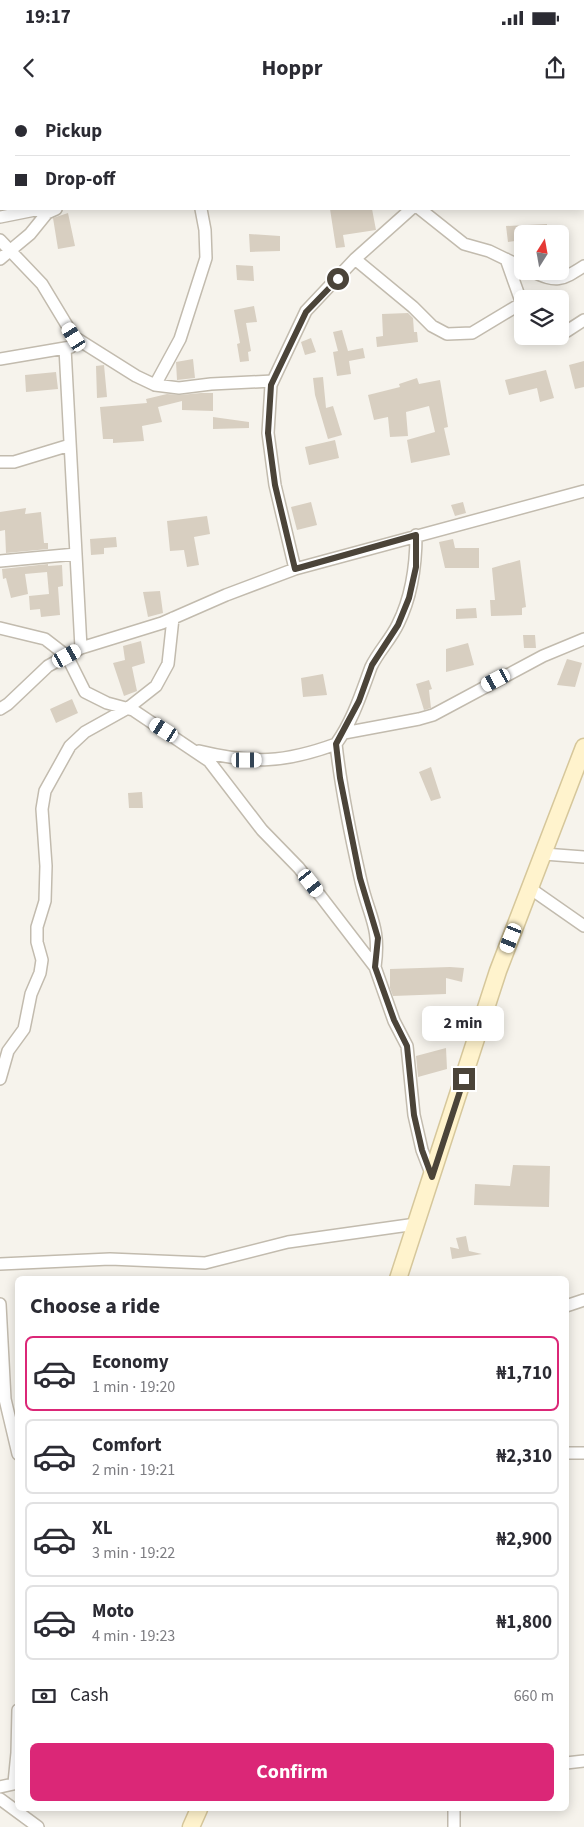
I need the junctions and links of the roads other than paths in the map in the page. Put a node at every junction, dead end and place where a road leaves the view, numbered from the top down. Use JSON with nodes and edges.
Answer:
{"nodes":[{"id":1,"x":47,"y":210,"type":"edge"},
{"id":2,"x":201,"y":210,"type":"edge"},
{"id":3,"x":410,"y":210,"type":"edge"},
{"id":4,"x":421,"y":210,"type":"edge"},
{"id":5,"x":0,"y":217,"type":"edge"},
{"id":6,"x":0,"y":240,"type":"edge"},
{"id":7,"x":10,"y":251,"type":"junction"},
{"id":8,"x":0,"y":258,"type":"edge"},
{"id":9,"x":355,"y":259,"type":"junction"},
{"id":10,"x":506,"y":259,"type":"junction"},
{"id":11,"x":514,"y":263,"type":"edge"},
{"id":12,"x":584,"y":266,"type":"edge"},
{"id":13,"x":569,"y":274,"type":"edge"},
{"id":14,"x":517,"y":290,"type":"edge"},
{"id":15,"x":514,"y":308,"type":"edge"},
{"id":16,"x":584,"y":320,"type":"edge"},
{"id":17,"x":569,"y":331,"type":"edge"},
{"id":18,"x":85,"y":344,"type":"junction"},
{"id":19,"x":65,"y":348,"type":"junction"},
{"id":20,"x":0,"y":359,"type":"edge"},
{"id":21,"x":273,"y":381,"type":"junction"},
{"id":22,"x":156,"y":385,"type":"junction"},
{"id":23,"x":70,"y":445,"type":"junction"},
{"id":24,"x":0,"y":462,"type":"edge"},
{"id":25,"x":584,"y":491,"type":"edge"},
{"id":26,"x":416,"y":535,"type":"junction"},
{"id":27,"x":76,"y":554,"type":"junction"},
{"id":28,"x":0,"y":562,"type":"edge"},
{"id":29,"x":295,"y":569,"type":"junction"},
{"id":30,"x":173,"y":618,"type":"junction"},
{"id":31,"x":0,"y":628,"type":"edge"},
{"id":32,"x":584,"y":640,"type":"edge"},
{"id":33,"x":81,"y":648,"type":"junction"},
{"id":34,"x":67,"y":656,"type":"junction"},
{"id":35,"x":128,"y":708,"type":"junction"},
{"id":36,"x":0,"y":709,"type":"edge"},
{"id":37,"x":344,"y":733,"type":"junction"},
{"id":38,"x":336,"y":744,"type":"junction"},
{"id":39,"x":584,"y":747,"type":"edge"},
{"id":40,"x":195,"y":750,"type":"junction"},
{"id":41,"x":544,"y":854,"type":"junction"},
{"id":42,"x":584,"y":857,"type":"edge"},
{"id":43,"x":531,"y":889,"type":"junction"},
{"id":44,"x":584,"y":926,"type":"edge"},
{"id":45,"x":375,"y":967,"type":"junction"},
{"id":46,"x":0,"y":1078,"type":"edge"},
{"id":47,"x":432,"y":1177,"type":"junction"},
{"id":48,"x":416,"y":1224,"type":"junction"},
{"id":49,"x":0,"y":1264,"type":"edge"},
{"id":50,"x":399,"y":1276,"type":"edge"},
{"id":51,"x":584,"y":1300,"type":"edge"},
{"id":52,"x":0,"y":1304,"type":"edge"},
{"id":53,"x":569,"y":1305,"type":"edge"},
{"id":54,"x":15,"y":1441,"type":"edge"},
{"id":55,"x":569,"y":1453,"type":"edge"},
{"id":56,"x":584,"y":1453,"type":"edge"},
{"id":57,"x":584,"y":1761,"type":"edge"},
{"id":58,"x":569,"y":1763,"type":"edge"},
{"id":59,"x":15,"y":1783,"type":"edge"},
{"id":60,"x":0,"y":1787,"type":"edge"},
{"id":61,"x":0,"y":1799,"type":"edge"},
{"id":62,"x":198,"y":1811,"type":"edge"},
{"id":63,"x":454,"y":1811,"type":"edge"},
{"id":64,"x":22,"y":1821,"type":"edge"},
{"id":65,"x":38,"y":1827,"type":"edge"},
{"id":66,"x":191,"y":1827,"type":"edge"},
{"id":67,"x":454,"y":1827,"type":"edge"}],
"edges":[{"from":1,"to":5,"type":"street"},
{"from":1,"to":7,"type":"street"},
{"from":2,"to":22,"type":"street"},
{"from":3,"to":9,"type":"street"},
{"from":4,"to":10,"type":"street"},
{"from":6,"to":7,"type":"street"},
{"from":7,"to":8,"type":"street"},
{"from":7,"to":18,"type":"street"},
{"from":9,"to":15,"type":"street"},
{"from":9,"to":21,"type":"street"},
{"from":10,"to":11,"type":"street"},
{"from":10,"to":14,"type":"street"},
{"from":12,"to":13,"type":"street"},
{"from":16,"to":17,"type":"street"},
{"from":18,"to":19,"type":"street"},
{"from":18,"to":22,"type":"street"},
{"from":19,"to":20,"type":"street"},
{"from":19,"to":23,"type":"street"},
{"from":21,"to":22,"type":"street"},
{"from":21,"to":29,"type":"street"},
{"from":23,"to":24,"type":"street"},
{"from":23,"to":27,"type":"street"},
{"from":25,"to":26,"type":"street"},
{"from":26,"to":29,"type":"street"},
{"from":26,"to":37,"type":"street"},
{"from":27,"to":28,"type":"street"},
{"from":27,"to":33,"type":"street"},
{"from":29,"to":30,"type":"street"},
{"from":30,"to":33,"type":"street"},
{"from":30,"to":35,"type":"street"},
{"from":31,"to":34,"type":"street"},
{"from":32,"to":37,"type":"street"},
{"from":33,"to":34,"type":"street"},
{"from":34,"to":35,"type":"street"},
{"from":34,"to":36,"type":"street"},
{"from":35,"to":40,"type":"street"},
{"from":35,"to":46,"type":"street"},
{"from":37,"to":38,"type":"street"},
{"from":38,"to":40,"type":"street"},
{"from":38,"to":45,"type":"street"},
{"from":39,"to":41,"type":"street"},
{"from":40,"to":45,"type":"street"},
{"from":41,"to":42,"type":"street"},
{"from":41,"to":43,"type":"street"},
{"from":43,"to":44,"type":"street"},
{"from":43,"to":47,"type":"street"},
{"from":45,"to":47,"type":"street"},
{"from":47,"to":48,"type":"street"},
{"from":48,"to":49,"type":"street"},
{"from":48,"to":50,"type":"street"},
{"from":51,"to":53,"type":"street"},
{"from":52,"to":54,"type":"street"},
{"from":55,"to":56,"type":"street"},
{"from":57,"to":58,"type":"street"},
{"from":59,"to":60,"type":"street"},
{"from":61,"to":64,"type":"street"},
{"from":62,"to":66,"type":"street"},
{"from":63,"to":67,"type":"street"},
{"from":64,"to":65,"type":"street"}]}
